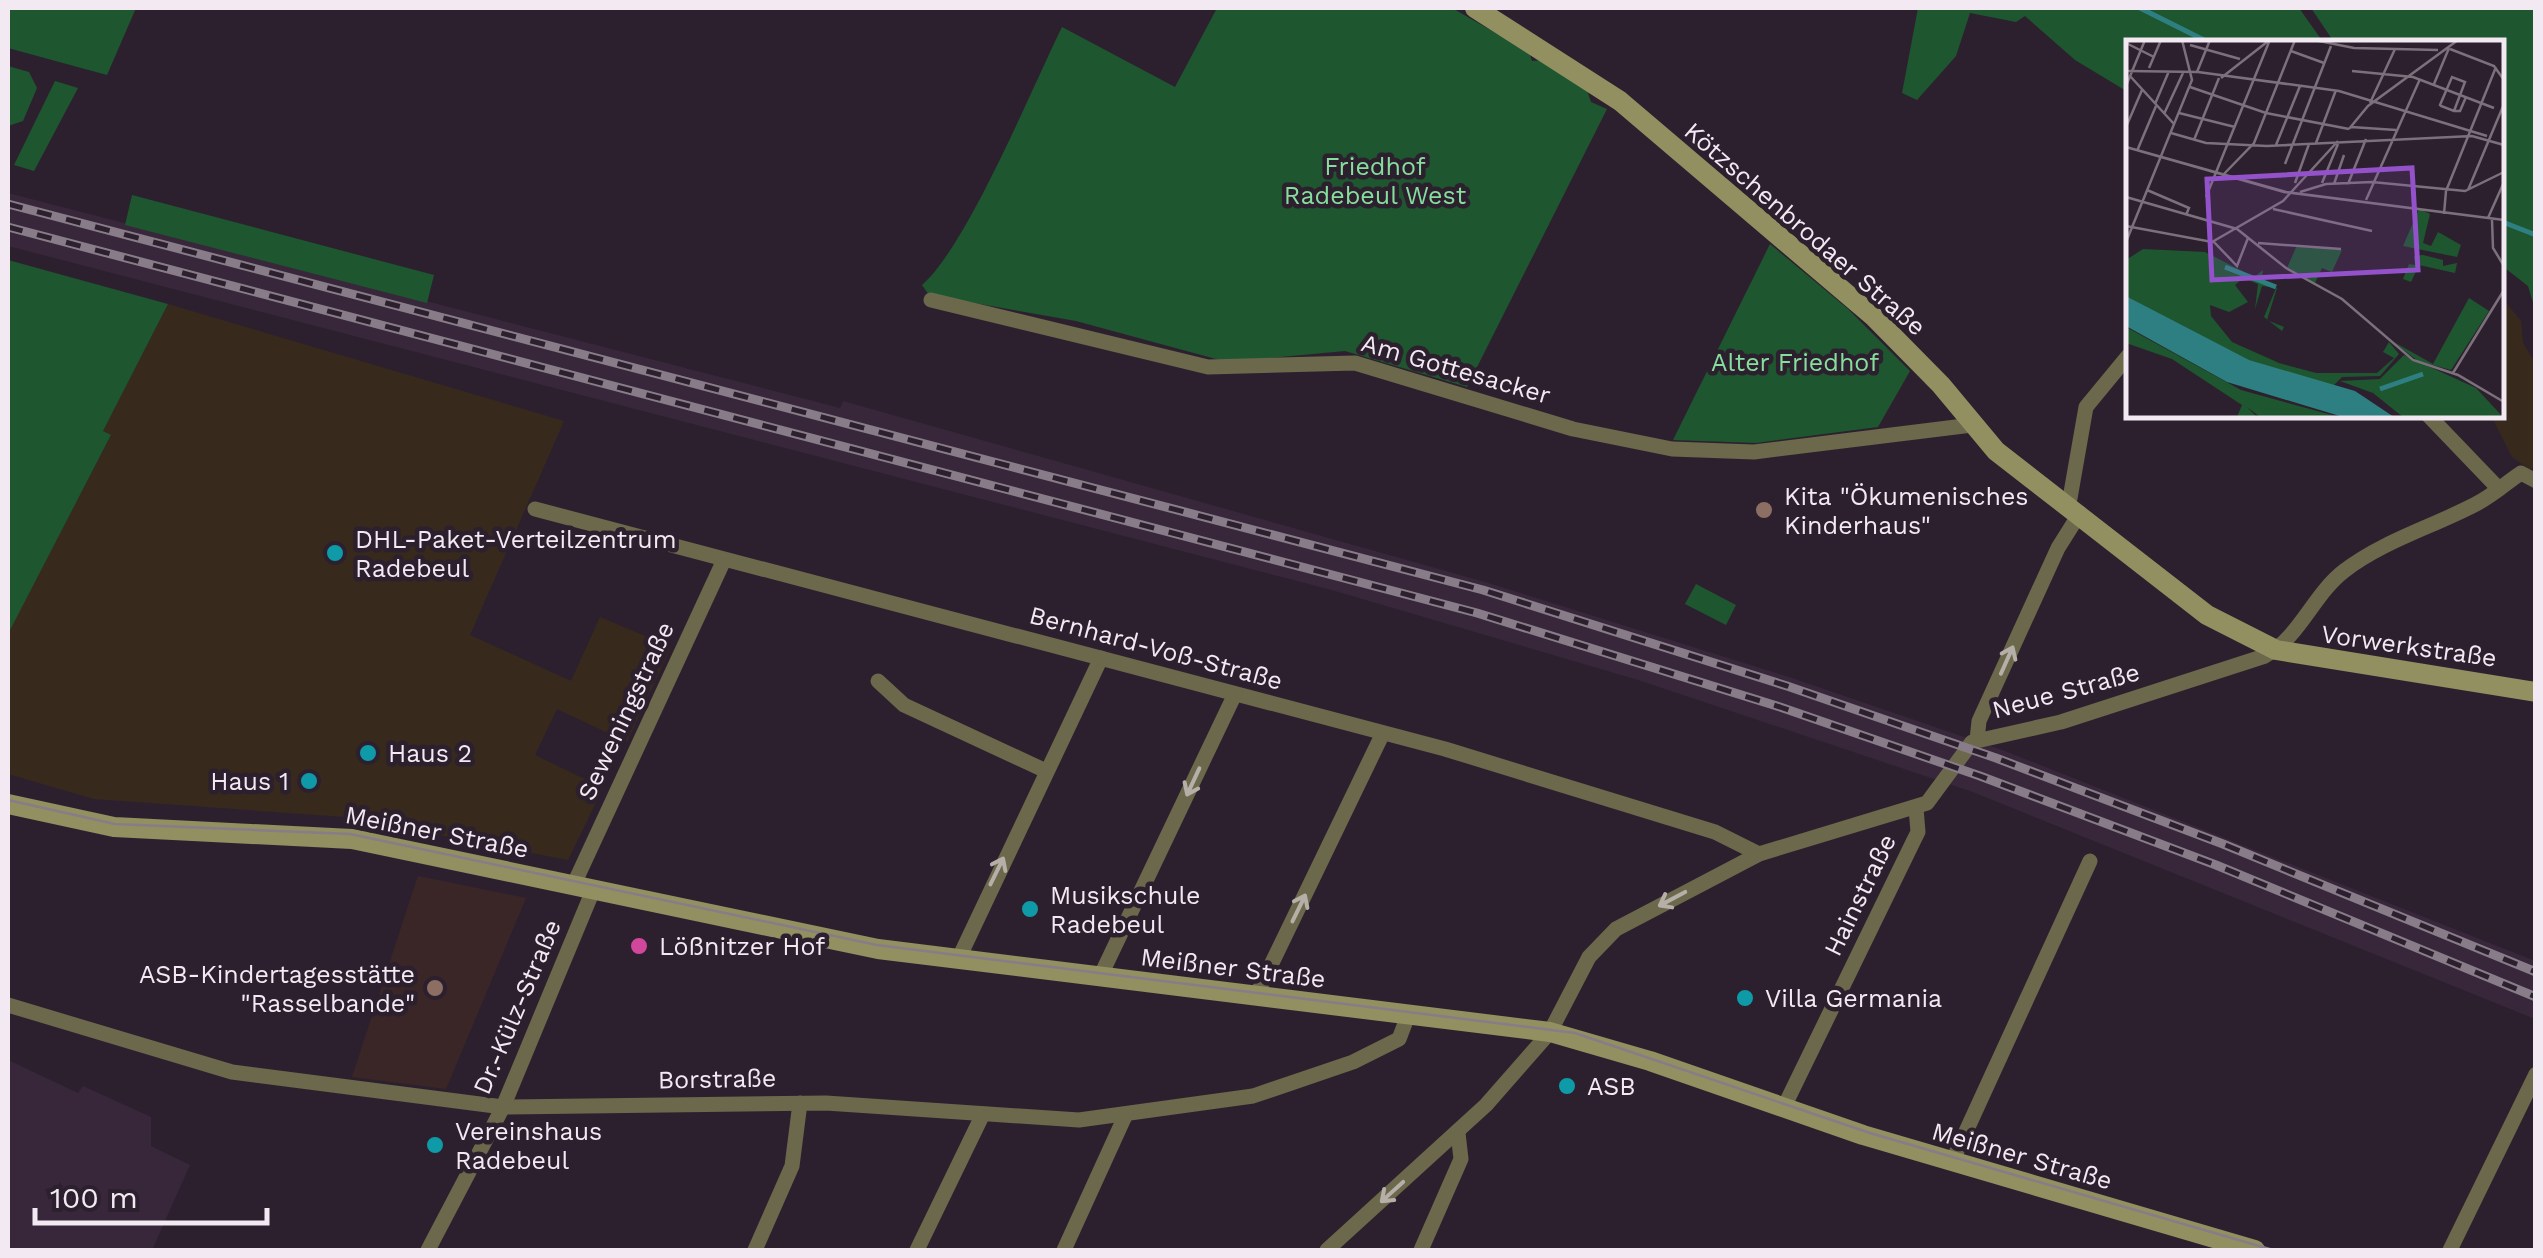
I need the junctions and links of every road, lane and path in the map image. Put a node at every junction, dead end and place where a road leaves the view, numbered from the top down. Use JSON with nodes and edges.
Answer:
{"nodes":[{"id":1,"x":1475,"y":8,"type":"edge"},
{"id":2,"x":930,"y":300,"type":"dead end"},
{"id":3,"x":2126,"y":358,"type":"edge"},
{"id":4,"x":2431,"y":418,"type":"edge"},
{"id":5,"x":1972,"y":425,"type":"junction"},
{"id":6,"x":2528,"y":477,"type":"edge"},
{"id":7,"x":2499,"y":489,"type":"junction"},
{"id":8,"x":535,"y":509,"type":"dead end"},
{"id":9,"x":2074,"y":509,"type":"junction"},
{"id":10,"x":724,"y":560,"type":"junction"},
{"id":11,"x":2276,"y":650,"type":"junction"},
{"id":12,"x":1100,"y":658,"type":"junction"},
{"id":13,"x":878,"y":680,"type":"dead end"},
{"id":14,"x":2536,"y":692,"type":"edge"},
{"id":15,"x":1234,"y":694,"type":"junction"},
{"id":16,"x":1383,"y":734,"type":"junction"},
{"id":17,"x":1977,"y":740,"type":"junction"},
{"id":18,"x":1046,"y":771,"type":"junction"},
{"id":19,"x":8,"y":804,"type":"edge"},
{"id":20,"x":1916,"y":808,"type":"junction"},
{"id":21,"x":1758,"y":854,"type":"junction"},
{"id":22,"x":2090,"y":861,"type":"dead end"},
{"id":23,"x":584,"y":886,"type":"junction"},
{"id":24,"x":958,"y":960,"type":"junction"},
{"id":25,"x":1100,"y":977,"type":"junction"},
{"id":26,"x":1256,"y":996,"type":"junction"},
{"id":27,"x":8,"y":1005,"type":"edge"},
{"id":28,"x":1409,"y":1014,"type":"junction"},
{"id":29,"x":1550,"y":1032,"type":"junction"},
{"id":30,"x":2536,"y":1074,"type":"edge"},
{"id":31,"x":800,"y":1103,"type":"junction"},
{"id":32,"x":503,"y":1107,"type":"junction"},
{"id":33,"x":1784,"y":1109,"type":"junction"},
{"id":34,"x":983,"y":1114,"type":"junction"},
{"id":35,"x":1126,"y":1114,"type":"junction"},
{"id":36,"x":1458,"y":1132,"type":"junction"},
{"id":37,"x":1952,"y":1162,"type":"junction"},
{"id":38,"x":428,"y":1250,"type":"edge"},
{"id":39,"x":755,"y":1250,"type":"edge"},
{"id":40,"x":917,"y":1250,"type":"edge"},
{"id":41,"x":1064,"y":1250,"type":"edge"},
{"id":42,"x":1326,"y":1250,"type":"edge"},
{"id":43,"x":1421,"y":1250,"type":"edge"},
{"id":44,"x":2254,"y":1250,"type":"edge"},
{"id":45,"x":2450,"y":1250,"type":"edge"}],
"edges":[{"from":1,"to":5,"type":"main road","name":"Kötzschenbrodaer Straße"},
{"from":2,"to":5,"type":"street","name":"Am Gottesacker"},
{"from":3,"to":9,"type":"street"},
{"from":4,"to":7,"type":"street"},
{"from":5,"to":9,"type":"main road","name":"Kötzschenbrodaer Straße"},
{"from":6,"to":7,"type":"street","name":"Neue Straße"},
{"from":7,"to":11,"type":"street","name":"Neue Straße"},
{"from":8,"to":10,"type":"street","name":"Bernhard-Voß-Straße"},
{"from":9,"to":11,"type":"main road","name":"Kötzschenbrodaer Straße"},
{"from":17,"to":9,"type":"street","one_way":true},
{"from":10,"to":12,"type":"street","name":"Bernhard-Voß-Straße"},
{"from":10,"to":23,"type":"street","name":"Seweningstraße"},
{"from":11,"to":14,"type":"main road","name":"Vorwerkstraße"},
{"from":11,"to":17,"type":"street","name":"Neue Straße"},
{"from":12,"to":15,"type":"street","name":"Bernhard-Voß-Straße"},
{"from":12,"to":18,"type":"street"},
{"from":13,"to":18,"type":"street"},
{"from":15,"to":16,"type":"street","name":"Bernhard-Voß-Straße"},
{"from":15,"to":25,"type":"street","one_way":true},
{"from":16,"to":21,"type":"street","name":"Bernhard-Voß-Straße"},
{"from":26,"to":16,"type":"street","one_way":true},
{"from":17,"to":20,"type":"street","name":"Neue Straße"},
{"from":24,"to":18,"type":"street","one_way":true},
{"from":19,"to":23,"type":"main road","name":"Meißner Straße"},
{"from":20,"to":21,"type":"street","name":"Neue Straße"},
{"from":20,"to":33,"type":"street","name":"Hainstraße"},
{"from":21,"to":29,"type":"street","name":"Neue Straße","one_way":true},
{"from":22,"to":37,"type":"street"},
{"from":23,"to":24,"type":"main road","name":"Meißner Straße"},
{"from":23,"to":32,"type":"street","name":"Dr.-Külz-Straße"},
{"from":24,"to":25,"type":"main road","name":"Meißner Straße"},
{"from":25,"to":26,"type":"main road","name":"Meißner Straße"},
{"from":26,"to":28,"type":"main road","name":"Meißner Straße"},
{"from":27,"to":32,"type":"street","name":"Borstraße"},
{"from":28,"to":29,"type":"main road","name":"Meißner Straße"},
{"from":28,"to":35,"type":"street","name":"Borstraße"},
{"from":29,"to":33,"type":"main road","name":"Meißner Straße"},
{"from":29,"to":36,"type":"street","name":"Neue Straße"},
{"from":30,"to":45,"type":"street"},
{"from":31,"to":32,"type":"street","name":"Borstraße"},
{"from":31,"to":34,"type":"street","name":"Borstraße"},
{"from":31,"to":39,"type":"street"},
{"from":32,"to":38,"type":"street","name":"Dr.-Külz-Straße"},
{"from":33,"to":37,"type":"main road","name":"Meißner Straße"},
{"from":34,"to":35,"type":"street","name":"Borstraße"},
{"from":34,"to":40,"type":"street"},
{"from":35,"to":41,"type":"street"},
{"from":36,"to":42,"type":"street","name":"Neue Straße","one_way":true},
{"from":36,"to":43,"type":"street"},
{"from":37,"to":44,"type":"main road","name":"Meißner Straße"}]}
